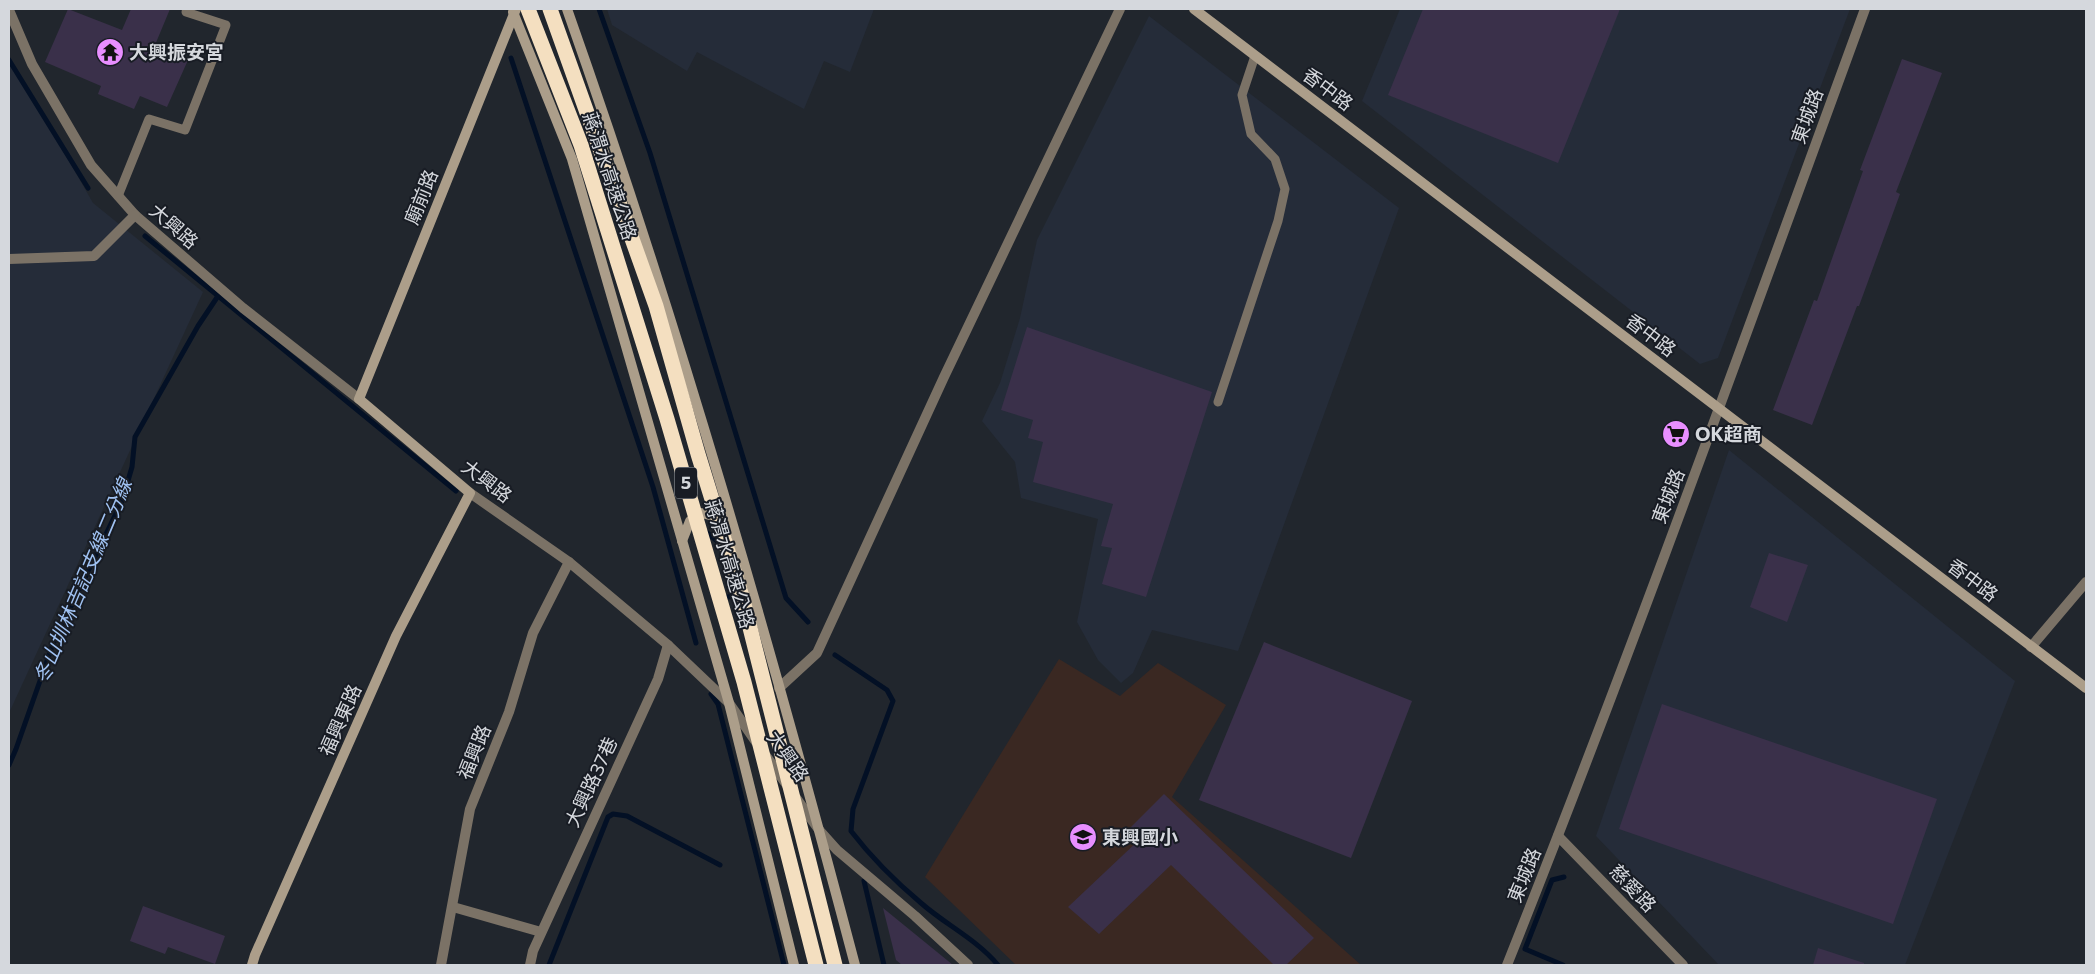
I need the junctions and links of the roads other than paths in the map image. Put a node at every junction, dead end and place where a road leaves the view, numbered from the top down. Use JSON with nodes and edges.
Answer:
{"nodes":[{"id":1,"x":550,"y":9,"type":"edge"},
{"id":2,"x":567,"y":9,"type":"edge"},
{"id":3,"x":1120,"y":9,"type":"edge"},
{"id":4,"x":1194,"y":9,"type":"edge"},
{"id":5,"x":1865,"y":9,"type":"edge"},
{"id":6,"x":9,"y":10,"type":"edge"},
{"id":7,"x":187,"y":10,"type":"edge"},
{"id":8,"x":517,"y":10,"type":"edge"},
{"id":9,"x":1255,"y":56,"type":"junction"},
{"id":10,"x":118,"y":196,"type":"junction"},
{"id":11,"x":135,"y":215,"type":"junction"},
{"id":12,"x":9,"y":259,"type":"edge"},
{"id":13,"x":359,"y":399,"type":"junction"},
{"id":14,"x":1218,"y":402,"type":"dead end"},
{"id":15,"x":1720,"y":409,"type":"junction"},
{"id":16,"x":470,"y":493,"type":"junction"},
{"id":17,"x":734,"y":530,"type":"junction"},
{"id":18,"x":682,"y":541,"type":"junction"},
{"id":19,"x":569,"y":562,"type":"junction"},
{"id":20,"x":2086,"y":582,"type":"edge"},
{"id":21,"x":668,"y":645,"type":"junction"},
{"id":22,"x":2032,"y":647,"type":"junction"},
{"id":23,"x":779,"y":688,"type":"junction"},
{"id":24,"x":2086,"y":688,"type":"edge"},
{"id":25,"x":728,"y":703,"type":"junction"},
{"id":26,"x":820,"y":832,"type":"junction"},
{"id":27,"x":1558,"y":836,"type":"junction"},
{"id":28,"x":453,"y":907,"type":"junction"},
{"id":29,"x":541,"y":932,"type":"junction"},
{"id":30,"x":252,"y":965,"type":"edge"},
{"id":31,"x":441,"y":965,"type":"edge"},
{"id":32,"x":530,"y":965,"type":"edge"},
{"id":33,"x":794,"y":965,"type":"edge"},
{"id":34,"x":816,"y":965,"type":"edge"},
{"id":35,"x":835,"y":965,"type":"edge"},
{"id":36,"x":855,"y":965,"type":"edge"},
{"id":37,"x":968,"y":965,"type":"edge"},
{"id":38,"x":1507,"y":965,"type":"edge"},
{"id":39,"x":1683,"y":965,"type":"edge"}],
"edges":[{"from":1,"to":35,"type":"highway","name":"蔣渭水高速公路","number":"5","bridge":true},
{"from":2,"to":17,"type":"street"},
{"from":3,"to":23,"type":"street"},
{"from":4,"to":9,"type":"street","name":"香中路"},
{"from":5,"to":15,"type":"street","name":"東城路"},
{"from":6,"to":10,"type":"street","name":"大興路"},
{"from":7,"to":10,"type":"lane"},
{"from":8,"to":13,"type":"street","name":"廟前路"},
{"from":8,"to":18,"type":"street"},
{"from":8,"to":34,"type":"highway","name":"蔣渭水高速公路","number":"5","bridge":true},
{"from":9,"to":14,"type":"lane"},
{"from":9,"to":15,"type":"street","name":"香中路"},
{"from":10,"to":11,"type":"street","name":"大興路"},
{"from":11,"to":12,"type":"street"},
{"from":11,"to":13,"type":"street","name":"大興路"},
{"from":13,"to":16,"type":"street","name":"大興路"},
{"from":15,"to":22,"type":"street","name":"香中路"},
{"from":15,"to":27,"type":"street","name":"東城路"},
{"from":16,"to":19,"type":"street","name":"大興路"},
{"from":16,"to":30,"type":"street","name":"福興東路"},
{"from":17,"to":18,"type":"street"},
{"from":17,"to":23,"type":"street"},
{"from":18,"to":25,"type":"street"},
{"from":19,"to":21,"type":"street","name":"大興路"},
{"from":19,"to":28,"type":"street","name":"福興路"},
{"from":20,"to":22,"type":"street"},
{"from":21,"to":25,"type":"street","name":"大興路"},
{"from":21,"to":29,"type":"street","name":"大興路37巷"},
{"from":22,"to":24,"type":"street","name":"香中路"},
{"from":23,"to":26,"type":"street"},
{"from":25,"to":26,"type":"street","name":"大興路"},
{"from":25,"to":33,"type":"street"},
{"from":26,"to":36,"type":"street"},
{"from":26,"to":37,"type":"street","name":"大興路"},
{"from":27,"to":38,"type":"street","name":"東城路"},
{"from":27,"to":39,"type":"street","name":"慈愛路"},
{"from":28,"to":29,"type":"street"},
{"from":28,"to":31,"type":"street","name":"福興路"},
{"from":29,"to":32,"type":"street","name":"大興路37巷"}]}
